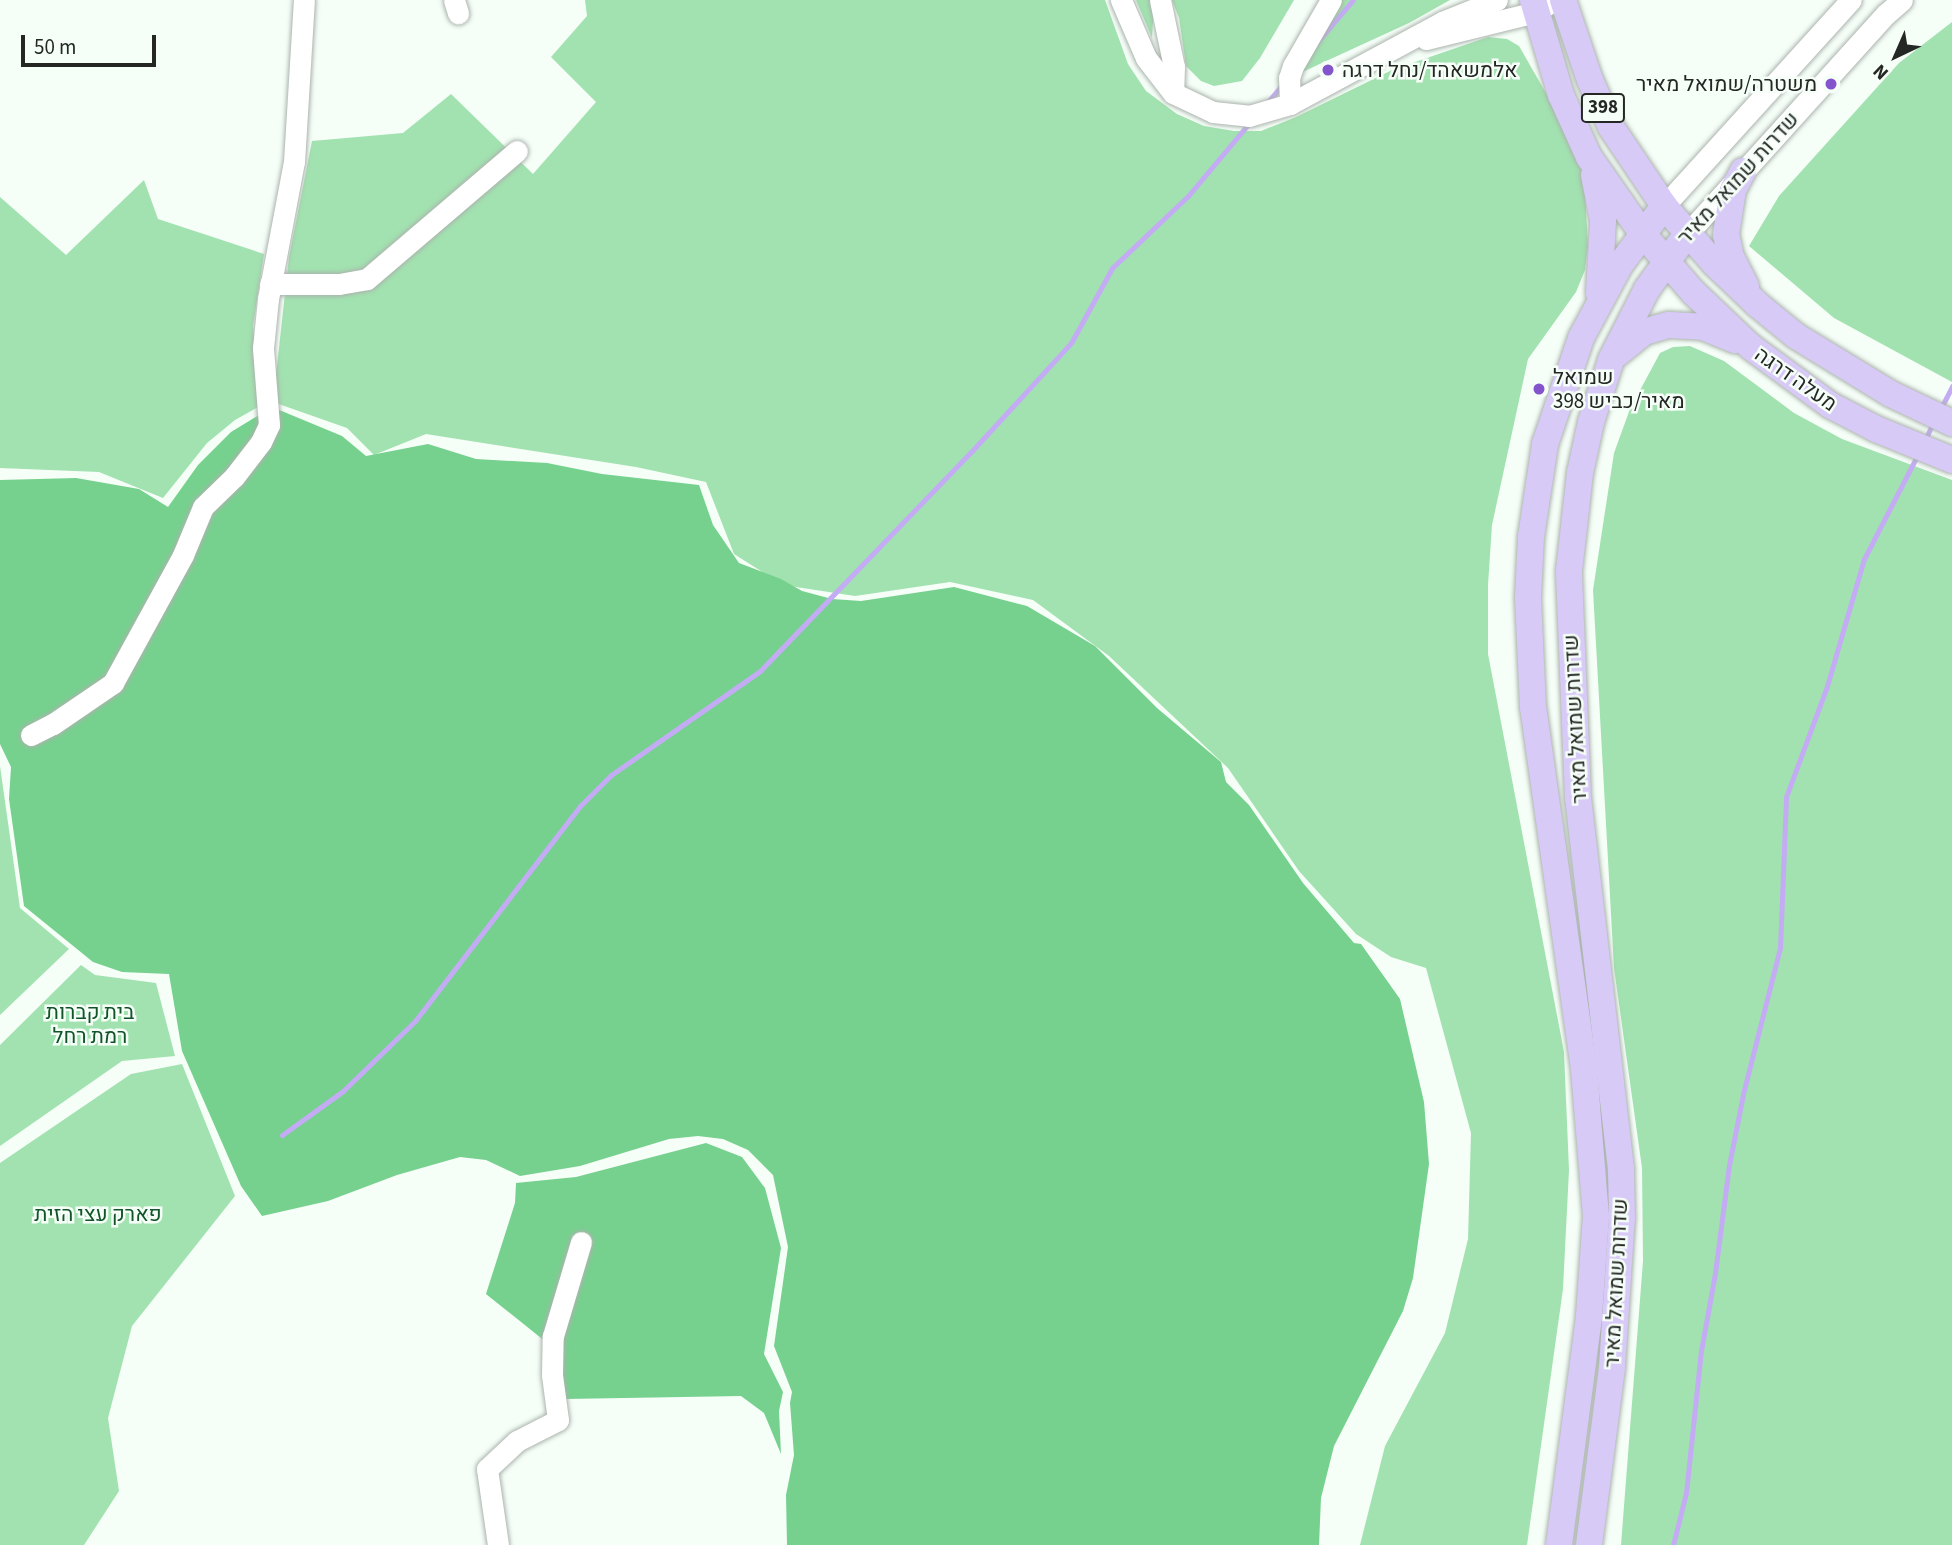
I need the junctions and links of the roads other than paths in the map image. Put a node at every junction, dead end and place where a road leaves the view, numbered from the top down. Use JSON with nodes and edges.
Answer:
{"nodes":[{"id":1,"x":304,"y":0,"type":"edge"},
{"id":2,"x":1121,"y":0,"type":"edge"},
{"id":3,"x":1160,"y":0,"type":"edge"},
{"id":4,"x":1331,"y":0,"type":"edge"},
{"id":5,"x":1497,"y":0,"type":"edge"},
{"id":6,"x":1563,"y":0,"type":"edge"},
{"id":7,"x":1852,"y":0,"type":"edge"},
{"id":8,"x":1902,"y":0,"type":"edge"},
{"id":9,"x":1541,"y":4,"type":"edge"},
{"id":10,"x":1407,"y":43,"type":"junction"},
{"id":11,"x":1172,"y":93,"type":"junction"},
{"id":12,"x":1290,"y":104,"type":"junction"},
{"id":13,"x":517,"y":151,"type":"dead end"},
{"id":14,"x":1589,"y":157,"type":"junction"},
{"id":15,"x":1743,"y":171,"type":"junction"},
{"id":16,"x":1664,"y":206,"type":"junction"},
{"id":17,"x":1642,"y":233,"type":"junction"},
{"id":18,"x":1687,"y":234,"type":"junction"},
{"id":19,"x":1666,"y":261,"type":"junction"},
{"id":20,"x":270,"y":284,"type":"junction"},
{"id":21,"x":1758,"y":306,"type":"junction"},
{"id":22,"x":1597,"y":307,"type":"junction"},
{"id":23,"x":1751,"y":347,"type":"junction"},
{"id":24,"x":1611,"y":360,"type":"junction"},
{"id":25,"x":1952,"y":423,"type":"edge"},
{"id":26,"x":1952,"y":460,"type":"edge"},
{"id":27,"x":31,"y":735,"type":"dead end"},
{"id":28,"x":581,"y":1242,"type":"dead end"},
{"id":29,"x":498,"y":1545,"type":"edge"},
{"id":30,"x":1559,"y":1545,"type":"edge"},
{"id":31,"x":1589,"y":1545,"type":"edge"}],
"edges":[{"from":1,"to":20,"type":"street"},
{"from":2,"to":11,"type":"street"},
{"from":3,"to":11,"type":"street"},
{"from":4,"to":12,"type":"street"},
{"from":5,"to":10,"type":"street"},
{"from":6,"to":16,"type":"main road","number":"398"},
{"from":7,"to":16,"type":"street","name":"שדרות שמואל מאיר"},
{"from":8,"to":15,"type":"street","name":"שדרות שמואל מאיר"},
{"from":9,"to":10,"type":"street"},
{"from":9,"to":14,"type":"main road","number":"398"},
{"from":10,"to":12,"type":"street"},
{"from":11,"to":12,"type":"street"},
{"from":13,"to":20,"type":"street"},
{"from":14,"to":17,"type":"main road","number":"398"},
{"from":14,"to":22,"type":"main road"},
{"from":15,"to":18,"type":"street","name":"שדרות שמואל מאיר"},
{"from":15,"to":21,"type":"main road"},
{"from":16,"to":17,"type":"main road","name":"שדרות שמואל מאיר"},
{"from":16,"to":18,"type":"main road","number":"398"},
{"from":17,"to":19,"type":"main road","number":"398"},
{"from":17,"to":22,"type":"main road","name":"שדרות שמואל מאיר"},
{"from":18,"to":19,"type":"main road","name":"שדרות שמואל מאיר"},
{"from":18,"to":21,"type":"main road","name":"מעלה דרגה","number":"398"},
{"from":19,"to":23,"type":"main road","name":"מעלה דרגה","number":"398"},
{"from":19,"to":24,"type":"main road","name":"שדרות שמואל מאיר"},
{"from":20,"to":27,"type":"street"},
{"from":21,"to":25,"type":"main road","name":"מעלה דרגה","number":"398"},
{"from":22,"to":30,"type":"main road","name":"שדרות שמואל מאיר"},
{"from":23,"to":24,"type":"main road"},
{"from":23,"to":26,"type":"main road","name":"מעלה דרגה","number":"398"},
{"from":24,"to":31,"type":"main road","name":"שדרות שמואל מאיר"},
{"from":28,"to":29,"type":"street"}]}
